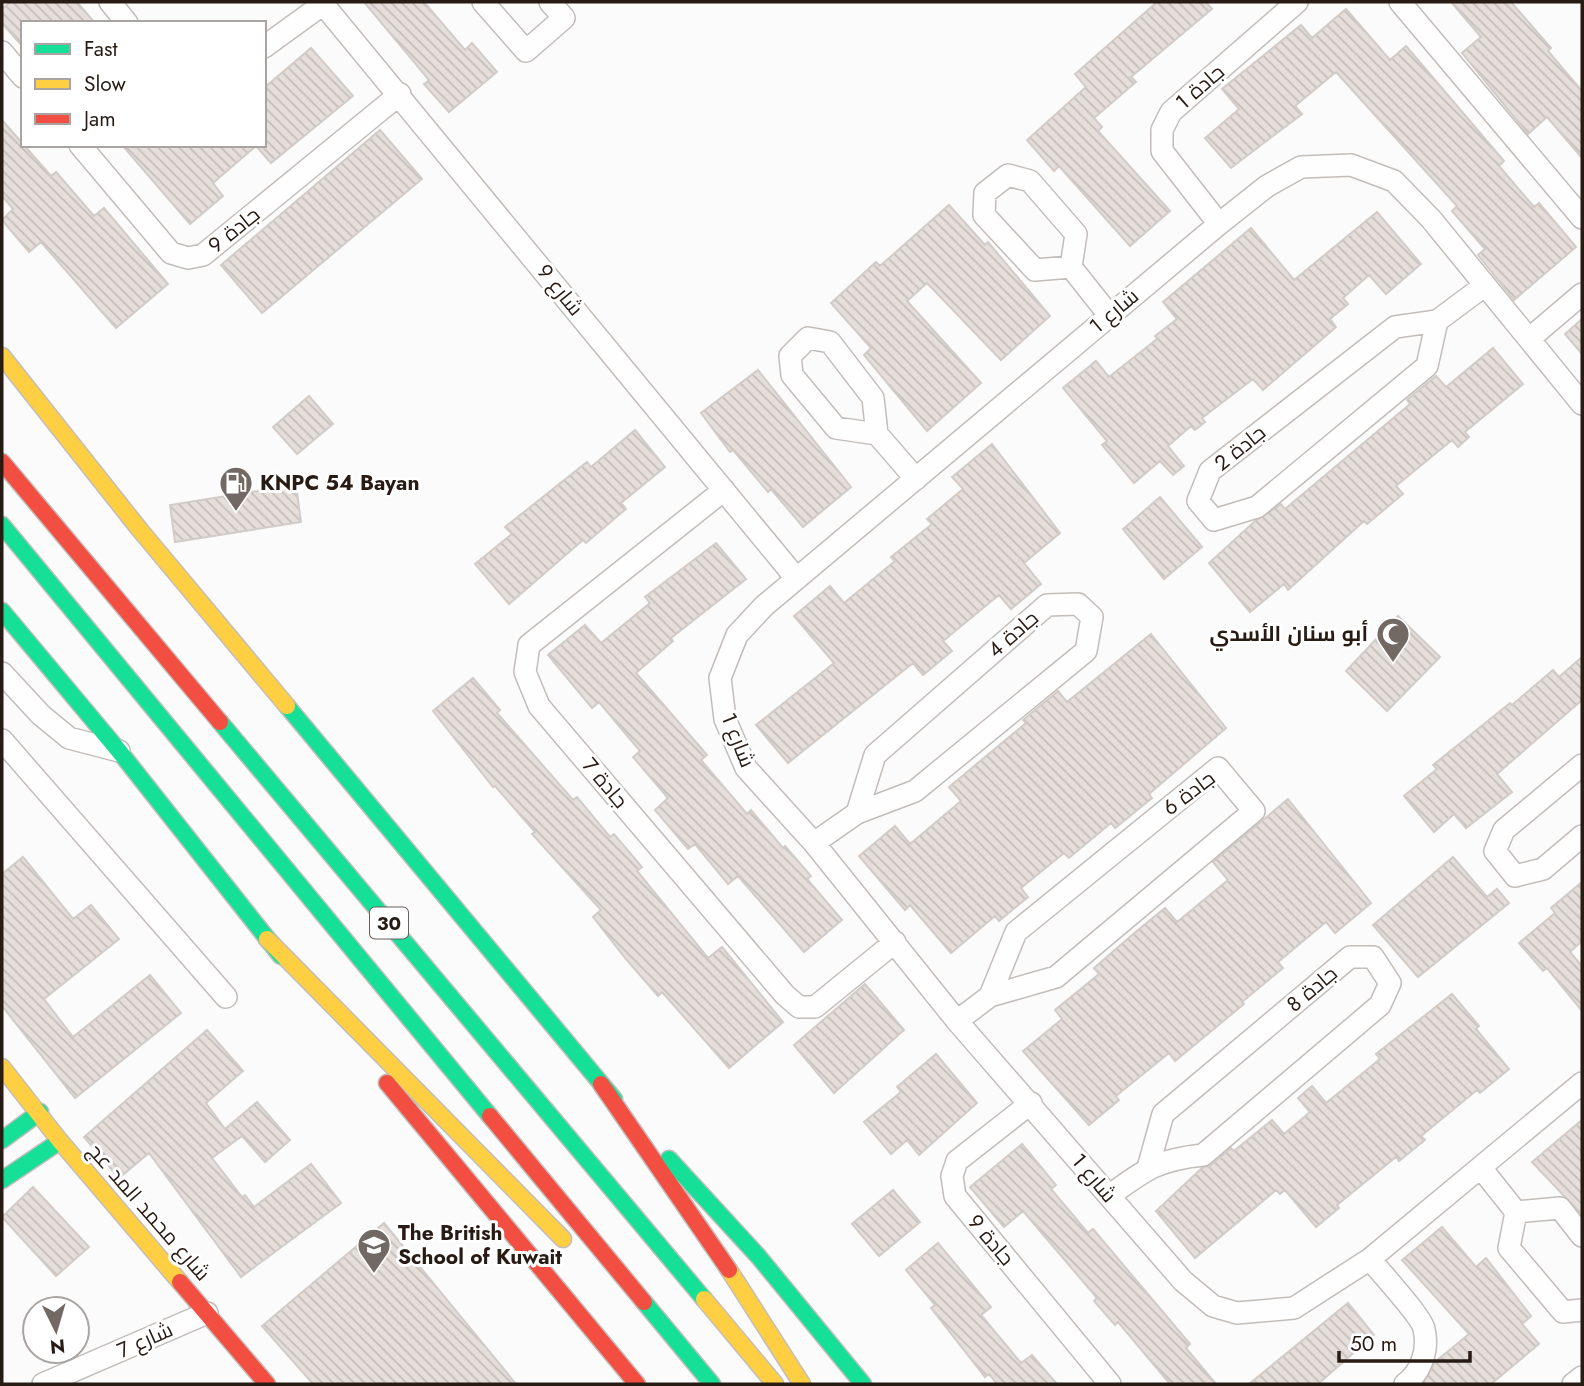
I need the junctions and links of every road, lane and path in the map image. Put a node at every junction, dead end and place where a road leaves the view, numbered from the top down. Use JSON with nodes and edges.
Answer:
{"nodes":[{"id":1,"x":110,"y":2,"type":"edge"},
{"id":2,"x":483,"y":2,"type":"edge"},
{"id":3,"x":550,"y":2,"type":"edge"},
{"id":4,"x":1297,"y":2,"type":"edge"},
{"id":5,"x":1400,"y":2,"type":"edge"},
{"id":6,"x":324,"y":3,"type":"edge"},
{"id":7,"x":125,"y":21,"type":"edge"},
{"id":8,"x":266,"y":46,"type":"edge"},
{"id":9,"x":2,"y":52,"type":"edge"},
{"id":10,"x":21,"y":75,"type":"edge"},
{"id":11,"x":400,"y":94,"type":"junction"},
{"id":12,"x":82,"y":147,"type":"edge"},
{"id":13,"x":1582,"y":218,"type":"edge"},
{"id":14,"x":1219,"y":224,"type":"junction"},
{"id":15,"x":1071,"y":267,"type":"junction"},
{"id":16,"x":1485,"y":286,"type":"junction"},
{"id":17,"x":1582,"y":294,"type":"edge"},
{"id":18,"x":1109,"y":314,"type":"junction"},
{"id":19,"x":1437,"y":321,"type":"junction"},
{"id":20,"x":1529,"y":339,"type":"junction"},
{"id":21,"x":2,"y":356,"type":"edge"},
{"id":22,"x":1582,"y":404,"type":"edge"},
{"id":23,"x":877,"y":434,"type":"junction"},
{"id":24,"x":2,"y":462,"type":"edge"},
{"id":25,"x":916,"y":479,"type":"junction"},
{"id":26,"x":724,"y":490,"type":"junction"},
{"id":27,"x":2,"y":525,"type":"edge"},
{"id":28,"x":796,"y":578,"type":"junction"},
{"id":29,"x":2,"y":611,"type":"edge"},
{"id":30,"x":2,"y":673,"type":"edge"},
{"id":31,"x":2,"y":740,"type":"edge"},
{"id":32,"x":119,"y":751,"type":"junction"},
{"id":33,"x":1582,"y":765,"type":"edge"},
{"id":34,"x":857,"y":813,"type":"junction"},
{"id":35,"x":1582,"y":836,"type":"edge"},
{"id":36,"x":814,"y":843,"type":"junction"},
{"id":37,"x":267,"y":939,"type":"junction"},
{"id":38,"x":895,"y":942,"type":"junction"},
{"id":39,"x":990,"y":996,"type":"junction"},
{"id":40,"x":226,"y":997,"type":"dead end"},
{"id":41,"x":957,"y":1021,"type":"junction"},
{"id":42,"x":2,"y":1066,"type":"edge"},
{"id":43,"x":1582,"y":1083,"type":"edge"},
{"id":44,"x":601,"y":1084,"type":"junction"},
{"id":45,"x":1031,"y":1103,"type":"junction"},
{"id":46,"x":40,"y":1112,"type":"junction"},
{"id":47,"x":2,"y":1140,"type":"edge"},
{"id":48,"x":60,"y":1141,"type":"junction"},
{"id":49,"x":1148,"y":1167,"type":"junction"},
{"id":50,"x":1481,"y":1168,"type":"junction"},
{"id":51,"x":2,"y":1180,"type":"edge"},
{"id":52,"x":1109,"y":1196,"type":"junction"},
{"id":53,"x":1516,"y":1212,"type":"junction"},
{"id":54,"x":1582,"y":1236,"type":"edge"},
{"id":55,"x":579,"y":1255,"type":"dead end"},
{"id":56,"x":1370,"y":1259,"type":"junction"},
{"id":57,"x":598,"y":1275,"type":"dead end"},
{"id":58,"x":1582,"y":1310,"type":"edge"},
{"id":59,"x":207,"y":1313,"type":"junction"},
{"id":60,"x":678,"y":1343,"type":"junction"},
{"id":61,"x":1582,"y":1377,"type":"edge"},
{"id":62,"x":43,"y":1384,"type":"edge"},
{"id":63,"x":267,"y":1384,"type":"edge"},
{"id":64,"x":637,"y":1384,"type":"edge"},
{"id":65,"x":712,"y":1384,"type":"edge"},
{"id":66,"x":775,"y":1384,"type":"edge"},
{"id":67,"x":802,"y":1384,"type":"edge"},
{"id":68,"x":863,"y":1384,"type":"edge"},
{"id":69,"x":1110,"y":1384,"type":"edge"},
{"id":70,"x":1405,"y":1384,"type":"edge"},
{"id":71,"x":1573,"y":1384,"type":"edge"}],
"edges":[{"from":1,"to":7,"type":"street"},
{"from":2,"to":3,"type":"street"},
{"from":4,"to":14,"type":"street","name":"جادة 1"},
{"from":5,"to":13,"type":"street"},
{"from":6,"to":8,"type":"street"},
{"from":6,"to":11,"type":"street","name":"شارع 9"},
{"from":9,"to":10,"type":"street"},
{"from":11,"to":12,"type":"street","name":"جادة 9"},
{"from":11,"to":26,"type":"street","name":"شارع 9"},
{"from":14,"to":16,"type":"street","name":"شارع 1"},
{"from":14,"to":18,"type":"street","name":"شارع 1"},
{"from":15,"to":15,"type":"street"},
{"from":15,"to":18,"type":"street"},
{"from":16,"to":19,"type":"street","name":"جادة 2"},
{"from":16,"to":20,"type":"street","name":"شارع 1"},
{"from":17,"to":20,"type":"street"},
{"from":18,"to":25,"type":"street","name":"شارع 1"},
{"from":19,"to":19,"type":"street","name":"جادة 2"},
{"from":20,"to":22,"type":"street","name":"شارع 1"},
{"from":21,"to":44,"type":"main road"},
{"from":23,"to":23,"type":"street"},
{"from":23,"to":25,"type":"street"},
{"from":24,"to":66,"type":"main road","number":"30"},
{"from":25,"to":28,"type":"street","name":"شارع 1"},
{"from":26,"to":28,"type":"street","name":"شارع 9"},
{"from":26,"to":38,"type":"street","name":"جادة 7"},
{"from":27,"to":60,"type":"main road","number":"30"},
{"from":28,"to":36,"type":"street","name":"شارع 1"},
{"from":29,"to":32,"type":"main road"},
{"from":30,"to":32,"type":"street"},
{"from":31,"to":40,"type":"street"},
{"from":32,"to":37,"type":"main road"},
{"from":33,"to":35,"type":"street"},
{"from":34,"to":34,"type":"street","name":"جادة 4"},
{"from":34,"to":36,"type":"street","name":"جادة 4"},
{"from":36,"to":38,"type":"street","name":"شارع 1"},
{"from":37,"to":55,"type":"main road"},
{"from":37,"to":64,"type":"main road"},
{"from":38,"to":41,"type":"street","name":"شارع 1"},
{"from":39,"to":39,"type":"street","name":"جادة 6"},
{"from":39,"to":41,"type":"street","name":"جادة 6"},
{"from":41,"to":45,"type":"street","name":"شارع 1"},
{"from":42,"to":46,"type":"main road","name":"شارع محمد المد عج"},
{"from":43,"to":50,"type":"street","name":"شارع 1"},
{"from":44,"to":67,"type":"main road"},
{"from":44,"to":68,"type":"main road"},
{"from":45,"to":52,"type":"street","name":"شارع 1"},
{"from":45,"to":69,"type":"street","name":"جادة 9"},
{"from":46,"to":47,"type":"main road"},
{"from":46,"to":48,"type":"main road","name":"شارع محمد المد عج"},
{"from":48,"to":51,"type":"main road"},
{"from":48,"to":59,"type":"main road","name":"شارع محمد المد عج"},
{"from":49,"to":49,"type":"street","name":"جادة 8"},
{"from":49,"to":52,"type":"street","name":"جادة 8"},
{"from":50,"to":53,"type":"street"},
{"from":50,"to":56,"type":"street","name":"شارع 1"},
{"from":52,"to":56,"type":"street","name":"شارع 1"},
{"from":53,"to":54,"type":"street"},
{"from":53,"to":58,"type":"street"},
{"from":56,"to":70,"type":"street"},
{"from":57,"to":60,"type":"main road"},
{"from":59,"to":62,"type":"street","name":"شارع 7"},
{"from":59,"to":63,"type":"main road","name":"شارع محمد المد عج"},
{"from":60,"to":65,"type":"main road","number":"30"},
{"from":61,"to":71,"type":"street"}]}
